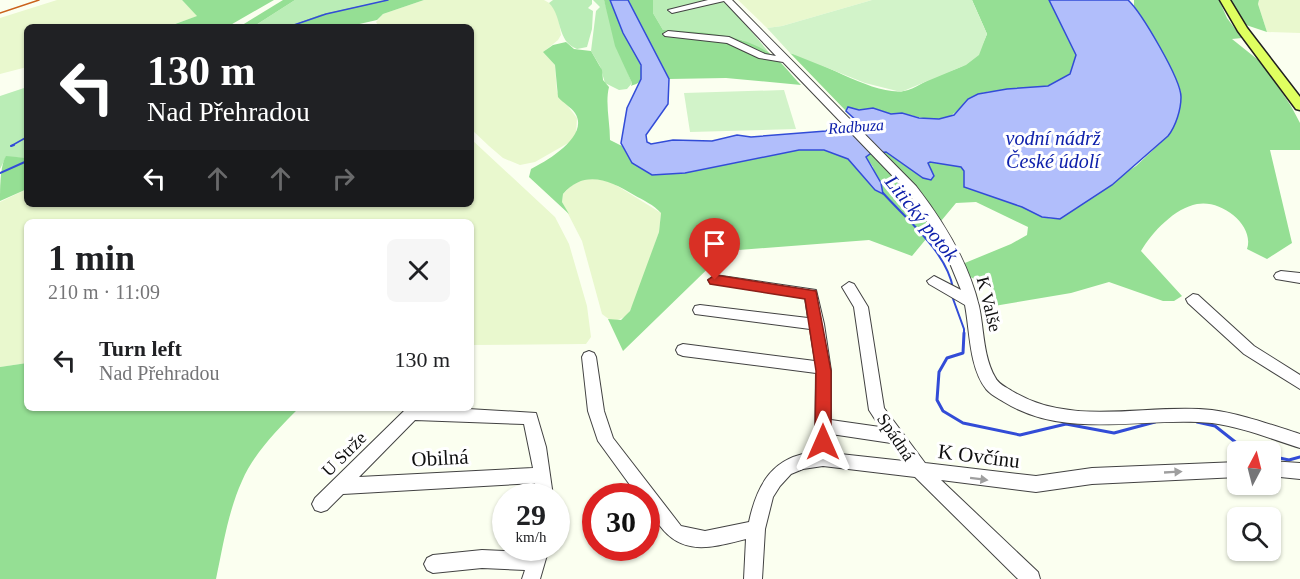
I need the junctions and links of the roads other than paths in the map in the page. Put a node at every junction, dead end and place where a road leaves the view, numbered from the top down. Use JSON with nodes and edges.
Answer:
{"nodes":[{"id":1,"x":720,"y":0,"type":"edge"},
{"id":2,"x":727,"y":0,"type":"edge"},
{"id":3,"x":1225,"y":0,"type":"edge"},
{"id":4,"x":672,"y":10,"type":"dead end"},
{"id":5,"x":668,"y":34,"type":"dead end"},
{"id":6,"x":785,"y":60,"type":"junction"},
{"id":7,"x":1300,"y":106,"type":"edge"},
{"id":8,"x":1281,"y":276,"type":"dead end"},
{"id":9,"x":1300,"y":278,"type":"edge"},
{"id":10,"x":715,"y":280,"type":"dead end"},
{"id":11,"x":934,"y":281,"type":"dead end"},
{"id":12,"x":849,"y":287,"type":"dead end"},
{"id":13,"x":1193,"y":299,"type":"dead end"},
{"id":14,"x":971,"y":302,"type":"junction"},
{"id":15,"x":700,"y":310,"type":"dead end"},
{"id":16,"x":818,"y":324,"type":"junction"},
{"id":17,"x":683,"y":350,"type":"dead end"},
{"id":18,"x":589,"y":357,"type":"dead end"},
{"id":19,"x":823,"y":368,"type":"junction"},
{"id":20,"x":1300,"y":383,"type":"edge"},
{"id":21,"x":823,"y":426,"type":"junction"},
{"id":22,"x":894,"y":436,"type":"junction"},
{"id":23,"x":1300,"y":441,"type":"edge"},
{"id":24,"x":823,"y":459,"type":"junction"},
{"id":25,"x":1281,"y":469,"type":"edge"},
{"id":26,"x":1227,"y":470,"type":"edge"},
{"id":27,"x":1300,"y":471,"type":"edge"},
{"id":28,"x":921,"y":472,"type":"junction"},
{"id":29,"x":543,"y":475,"type":"junction"},
{"id":30,"x":544,"y":483,"type":"edge"},
{"id":31,"x":339,"y":486,"type":"junction"},
{"id":32,"x":321,"y":504,"type":"dead end"},
{"id":33,"x":755,"y":529,"type":"junction"},
{"id":34,"x":492,"y":558,"type":"edge"},
{"id":35,"x":536,"y":561,"type":"edge"},
{"id":36,"x":434,"y":564,"type":"dead end"},
{"id":37,"x":531,"y":579,"type":"edge"},
{"id":38,"x":753,"y":579,"type":"edge"},
{"id":39,"x":1031,"y":579,"type":"edge"}],
"edges":[{"from":1,"to":4,"type":"street"},
{"from":2,"to":6,"type":"street","name":"K Valše"},
{"from":3,"to":7,"type":"main road"},
{"from":5,"to":6,"type":"street"},
{"from":6,"to":14,"type":"street","name":"K Valše"},
{"from":8,"to":9,"type":"street"},
{"from":10,"to":16,"type":"street"},
{"from":11,"to":14,"type":"street"},
{"from":12,"to":22,"type":"street","name":"Spádná"},
{"from":13,"to":20,"type":"street"},
{"from":14,"to":23,"type":"street","name":"K Valše"},
{"from":15,"to":16,"type":"street"},
{"from":16,"to":19,"type":"street"},
{"from":17,"to":19,"type":"street"},
{"from":18,"to":33,"type":"street"},
{"from":19,"to":21,"type":"street"},
{"from":21,"to":22,"type":"street"},
{"from":21,"to":24,"type":"street"},
{"from":22,"to":28,"type":"street","name":"Spádná"},
{"from":24,"to":28,"type":"street","name":"K Ovčínu"},
{"from":24,"to":33,"type":"street","name":"K Ovčínu"},
{"from":25,"to":27,"type":"street"},
{"from":28,"to":26,"type":"street","name":"K Ovčínu","one_way":true},
{"from":28,"to":39,"type":"street","name":"Spádná"},
{"from":29,"to":30,"type":"street"},
{"from":29,"to":31,"type":"street","name":"Obilná"},
{"from":29,"to":31,"type":"street","name":"U Strže"},
{"from":31,"to":32,"type":"street","name":"U Strže"},
{"from":33,"to":38,"type":"street","name":"K Ovčínu"},
{"from":34,"to":36,"type":"street"},
{"from":35,"to":37,"type":"street"}]}
